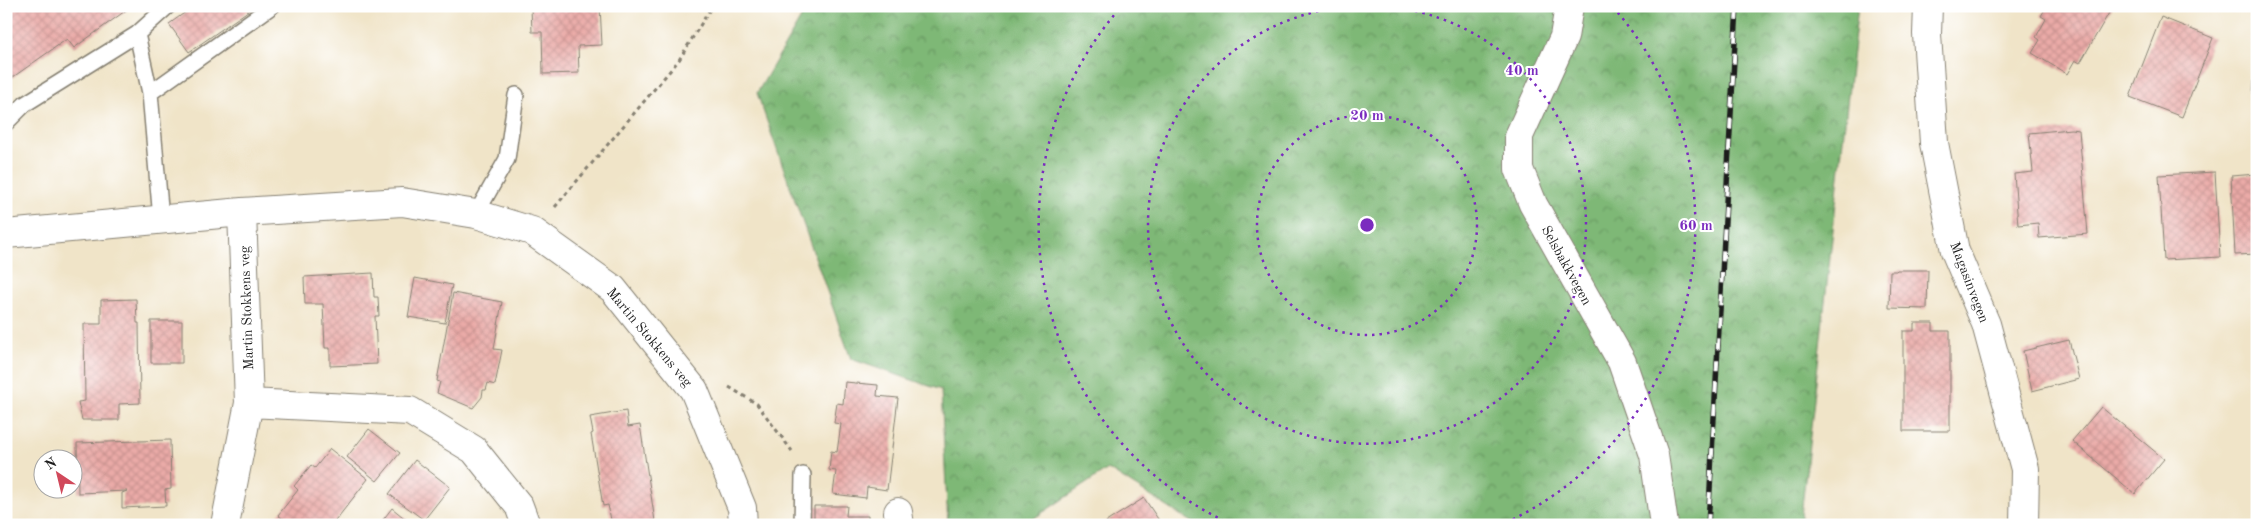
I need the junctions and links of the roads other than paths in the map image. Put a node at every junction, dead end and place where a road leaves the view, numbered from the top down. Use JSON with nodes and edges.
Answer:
{"nodes":[{"id":1,"x":168,"y":6,"type":"edge"},
{"id":2,"x":272,"y":6,"type":"edge"},
{"id":3,"x":1569,"y":6,"type":"edge"},
{"id":4,"x":1928,"y":6,"type":"edge"},
{"id":5,"x":137,"y":34,"type":"junction"},
{"id":6,"x":150,"y":93,"type":"junction"},
{"id":7,"x":516,"y":95,"type":"dead end"},
{"id":8,"x":6,"y":123,"type":"edge"},
{"id":9,"x":242,"y":212,"type":"junction"},
{"id":10,"x":476,"y":214,"type":"junction"},
{"id":11,"x":161,"y":219,"type":"junction"},
{"id":12,"x":6,"y":234,"type":"edge"},
{"id":13,"x":249,"y":404,"type":"junction"},
{"id":14,"x":803,"y":475,"type":"road end"},
{"id":15,"x":225,"y":525,"type":"edge"},
{"id":16,"x":526,"y":525,"type":"edge"},
{"id":17,"x":743,"y":525,"type":"edge"},
{"id":18,"x":802,"y":525,"type":"edge"},
{"id":19,"x":1664,"y":525,"type":"edge"},
{"id":20,"x":2024,"y":525,"type":"edge"}],
"edges":[{"from":1,"to":5,"type":"lane"},
{"from":2,"to":6,"type":"lane"},
{"from":3,"to":19,"type":"street","name":"Selsbakkvegen"},
{"from":4,"to":20,"type":"street","name":"Magasinvegen"},
{"from":5,"to":6,"type":"lane"},
{"from":5,"to":8,"type":"lane"},
{"from":6,"to":11,"type":"lane"},
{"from":7,"to":10,"type":"lane"},
{"from":9,"to":10,"type":"street","name":"Martin Stokkens veg"},
{"from":9,"to":11,"type":"street","name":"Martin Stokkens veg"},
{"from":9,"to":13,"type":"street","name":"Martin Stokkens veg"},
{"from":10,"to":17,"type":"street","name":"Martin Stokkens veg"},
{"from":11,"to":12,"type":"street","name":"Martin Stokkens veg"},
{"from":13,"to":15,"type":"street","name":"Martin Stokkens veg"},
{"from":13,"to":16,"type":"street"},
{"from":14,"to":18,"type":"lane"}]}
